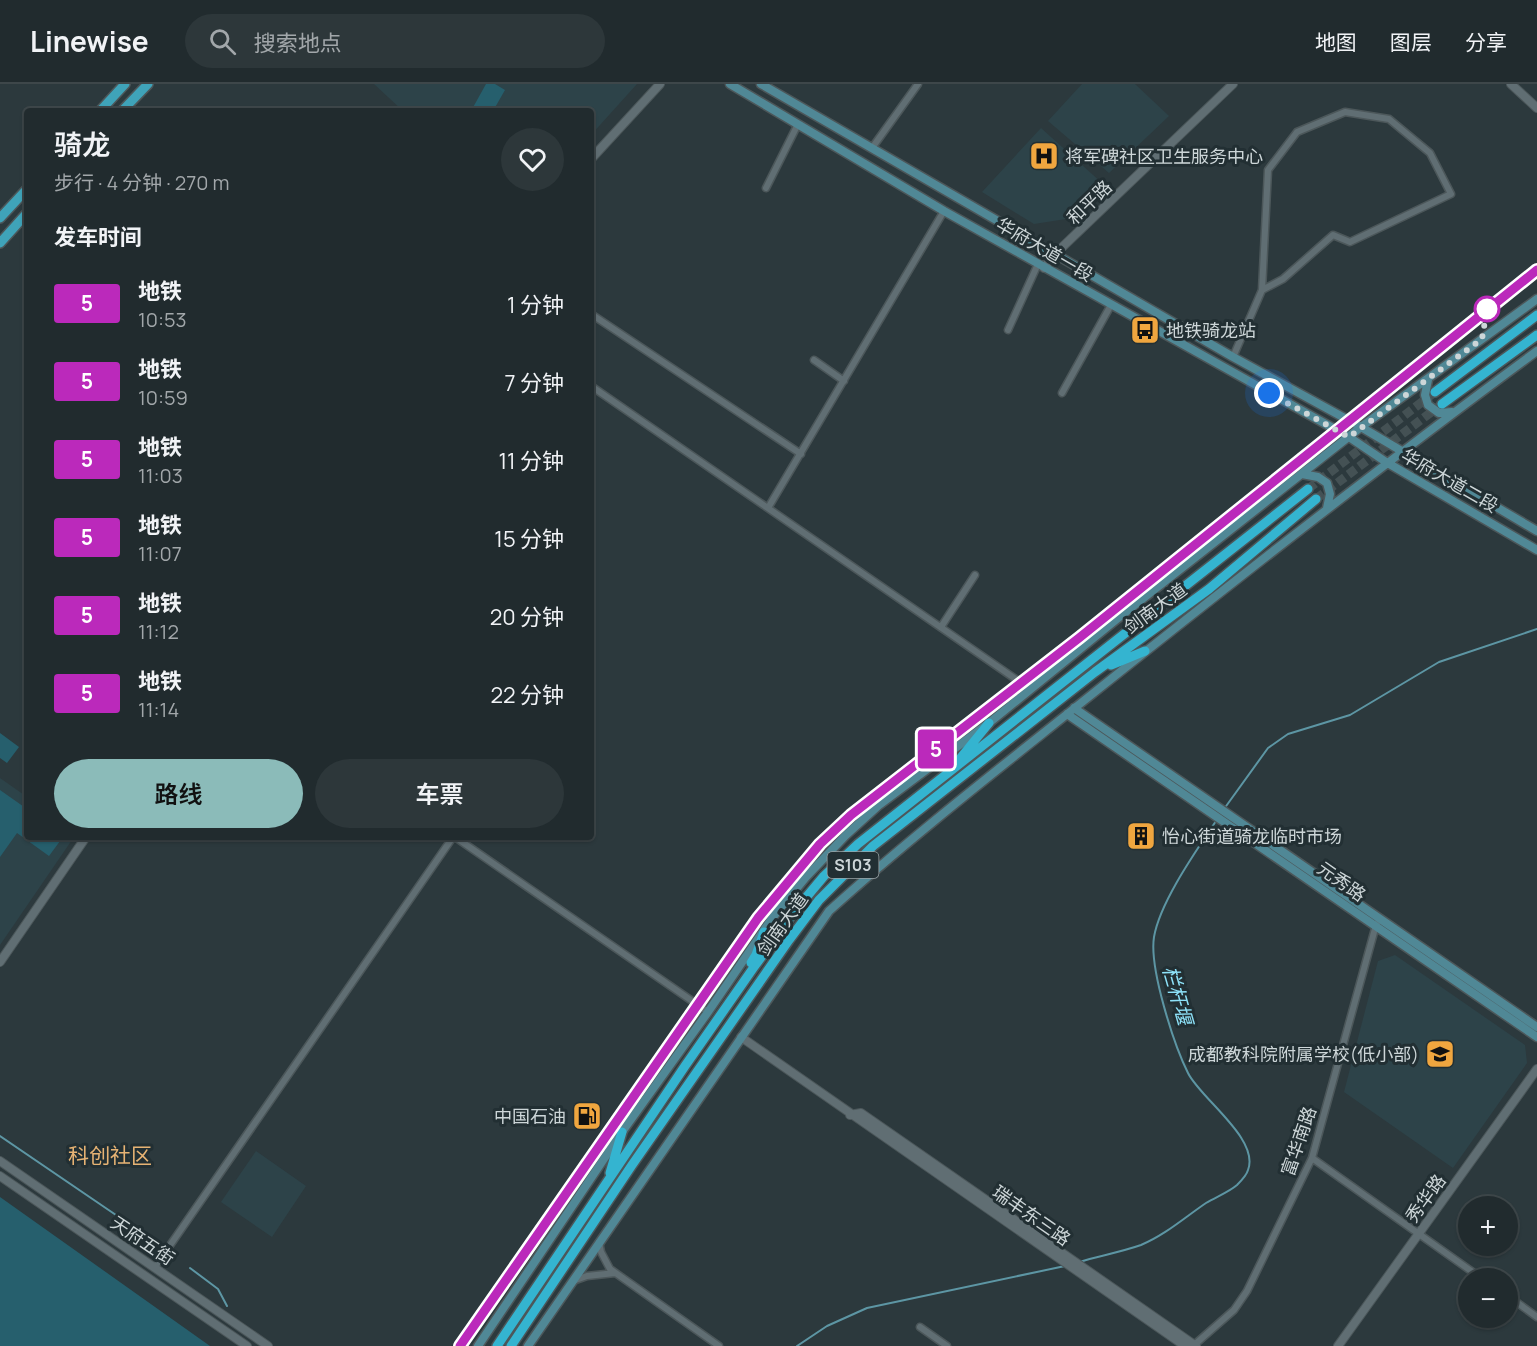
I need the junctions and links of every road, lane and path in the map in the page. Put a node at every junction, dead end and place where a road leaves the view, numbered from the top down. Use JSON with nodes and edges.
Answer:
{"nodes":[{"id":1,"x":124,"y":84,"type":"edge"},
{"id":2,"x":148,"y":84,"type":"edge"},
{"id":3,"x":660,"y":84,"type":"edge"},
{"id":4,"x":729,"y":84,"type":"edge"},
{"id":5,"x":761,"y":84,"type":"edge"},
{"id":6,"x":918,"y":84,"type":"edge"},
{"id":7,"x":1233,"y":84,"type":"edge"},
{"id":8,"x":1511,"y":84,"type":"edge"},
{"id":9,"x":102,"y":108,"type":"edge"},
{"id":10,"x":125,"y":108,"type":"edge"},
{"id":11,"x":1537,"y":108,"type":"edge"},
{"id":12,"x":798,"y":124,"type":"junction"},
{"id":13,"x":872,"y":148,"type":"junction"},
{"id":14,"x":594,"y":156,"type":"edge"},
{"id":15,"x":766,"y":188,"type":"dead end"},
{"id":16,"x":24,"y":192,"type":"edge"},
{"id":17,"x":944,"y":211,"type":"junction"},
{"id":18,"x":24,"y":216,"type":"edge"},
{"id":19,"x":0,"y":219,"type":"edge"},
{"id":20,"x":0,"y":243,"type":"edge"},
{"id":21,"x":1055,"y":254,"type":"junction"},
{"id":22,"x":1041,"y":266,"type":"junction"},
{"id":23,"x":1262,"y":290,"type":"junction"},
{"id":24,"x":1537,"y":299,"type":"edge"},
{"id":25,"x":1111,"y":305,"type":"junction"},
{"id":26,"x":1537,"y":315,"type":"edge"},
{"id":27,"x":594,"y":316,"type":"edge"},
{"id":28,"x":1008,"y":330,"type":"dead end"},
{"id":29,"x":1537,"y":334,"type":"edge"},
{"id":30,"x":1537,"y":351,"type":"edge"},
{"id":31,"x":1233,"y":357,"type":"junction"},
{"id":32,"x":814,"y":360,"type":"dead end"},
{"id":33,"x":1428,"y":380,"type":"junction"},
{"id":34,"x":844,"y":381,"type":"junction"},
{"id":35,"x":594,"y":388,"type":"edge"},
{"id":36,"x":1435,"y":392,"type":"tunnel mouth"},
{"id":37,"x":1062,"y":393,"type":"dead end"},
{"id":38,"x":1442,"y":404,"type":"tunnel mouth"},
{"id":39,"x":1454,"y":412,"type":"junction"},
{"id":40,"x":1361,"y":427,"type":"junction"},
{"id":41,"x":1349,"y":437,"type":"junction"},
{"id":42,"x":1400,"y":452,"type":"junction"},
{"id":43,"x":801,"y":454,"type":"junction"},
{"id":44,"x":1386,"y":462,"type":"junction"},
{"id":45,"x":1302,"y":474,"type":"junction"},
{"id":46,"x":1308,"y":489,"type":"tunnel mouth"},
{"id":47,"x":1316,"y":499,"type":"tunnel mouth"},
{"id":48,"x":768,"y":508,"type":"junction"},
{"id":49,"x":1326,"y":508,"type":"junction"},
{"id":50,"x":1537,"y":531,"type":"edge"},
{"id":51,"x":1537,"y":550,"type":"edge"},
{"id":52,"x":975,"y":575,"type":"dead end"},
{"id":53,"x":941,"y":627,"type":"junction"},
{"id":54,"x":1145,"y":651,"type":"junction"},
{"id":55,"x":1095,"y":672,"type":"junction"},
{"id":56,"x":1030,"y":688,"type":"junction"},
{"id":57,"x":1071,"y":711,"type":"junction"},
{"id":58,"x":989,"y":723,"type":"junction"},
{"id":59,"x":948,"y":774,"type":"junction"},
{"id":60,"x":84,"y":840,"type":"edge"},
{"id":61,"x":452,"y":840,"type":"edge"},
{"id":62,"x":458,"y":840,"type":"edge"},
{"id":63,"x":1378,"y":922,"type":"junction"},
{"id":64,"x":764,"y":932,"type":"junction"},
{"id":65,"x":0,"y":962,"type":"edge"},
{"id":66,"x":708,"y":1012,"type":"junction"},
{"id":67,"x":1537,"y":1027,"type":"edge"},
{"id":68,"x":712,"y":1028,"type":"junction"},
{"id":69,"x":1537,"y":1036,"type":"edge"},
{"id":70,"x":741,"y":1037,"type":"junction"},
{"id":71,"x":1537,"y":1069,"type":"edge"},
{"id":72,"x":622,"y":1132,"type":"junction"},
{"id":73,"x":1312,"y":1158,"type":"junction"},
{"id":74,"x":0,"y":1161,"type":"edge"},
{"id":75,"x":0,"y":1176,"type":"edge"},
{"id":76,"x":608,"y":1181,"type":"junction"},
{"id":77,"x":1418,"y":1233,"type":"junction"},
{"id":78,"x":599,"y":1242,"type":"junction"},
{"id":79,"x":155,"y":1267,"type":"junction"},
{"id":80,"x":1467,"y":1268,"type":"edge"},
{"id":81,"x":615,"y":1274,"type":"junction"},
{"id":82,"x":573,"y":1281,"type":"junction"},
{"id":83,"x":1518,"y":1303,"type":"edge"},
{"id":84,"x":1537,"y":1317,"type":"edge"},
{"id":85,"x":920,"y":1327,"type":"dead end"},
{"id":86,"x":247,"y":1346,"type":"edge"},
{"id":87,"x":268,"y":1346,"type":"edge"},
{"id":88,"x":478,"y":1346,"type":"edge"},
{"id":89,"x":497,"y":1346,"type":"edge"},
{"id":90,"x":511,"y":1346,"type":"edge"},
{"id":91,"x":528,"y":1346,"type":"edge"},
{"id":92,"x":719,"y":1346,"type":"edge"},
{"id":93,"x":947,"y":1346,"type":"edge"},
{"id":94,"x":1192,"y":1346,"type":"edge"},
{"id":95,"x":1338,"y":1346,"type":"edge"}],
"edges":[{"from":1,"to":9,"type":"main road"},
{"from":2,"to":10,"type":"main road"},
{"from":3,"to":14,"type":"street"},
{"from":4,"to":12,"type":"main road","name":"华府大道一段"},
{"from":5,"to":13,"type":"main road"},
{"from":6,"to":13,"type":"street"},
{"from":7,"to":21,"type":"street","name":"和平路"},
{"from":8,"to":11,"type":"street"},
{"from":12,"to":15,"type":"street"},
{"from":12,"to":17,"type":"main road","name":"华府大道一段"},
{"from":13,"to":21,"type":"main road"},
{"from":16,"to":19,"type":"main road"},
{"from":17,"to":22,"type":"main road","name":"华府大道一段"},
{"from":17,"to":34,"type":"street"},
{"from":18,"to":20,"type":"main road"},
{"from":21,"to":22,"type":"street","name":"和平路"},
{"from":21,"to":31,"type":"main road"},
{"from":22,"to":25,"type":"main road","name":"华府大道一段"},
{"from":22,"to":28,"type":"street"},
{"from":23,"to":23,"type":"street"},
{"from":23,"to":31,"type":"street"},
{"from":24,"to":33,"type":"main road"},
{"from":25,"to":37,"type":"street"},
{"from":25,"to":41,"type":"main road","name":"华府大道一段"},
{"from":26,"to":36,"type":"highway"},
{"from":27,"to":43,"type":"street"},
{"from":29,"to":38,"type":"highway"},
{"from":30,"to":39,"type":"main road"},
{"from":31,"to":40,"type":"main road"},
{"from":32,"to":34,"type":"street"},
{"from":33,"to":39,"type":"main road"},
{"from":33,"to":40,"type":"main road"},
{"from":34,"to":43,"type":"street"},
{"from":35,"to":48,"type":"street"},
{"from":39,"to":42,"type":"main road"},
{"from":40,"to":41,"type":"main road"},
{"from":40,"to":42,"type":"main road"},
{"from":41,"to":44,"type":"main road","name":"华府大道二段"},
{"from":41,"to":45,"type":"main road"},
{"from":42,"to":44,"type":"main road"},
{"from":42,"to":50,"type":"main road"},
{"from":43,"to":48,"type":"street"},
{"from":44,"to":49,"type":"main road"},
{"from":44,"to":51,"type":"main road","name":"华府大道二段"},
{"from":45,"to":49,"type":"main road"},
{"from":45,"to":56,"type":"main road"},
{"from":46,"to":59,"type":"highway","name":"剑南大道","number":"S103"},
{"from":47,"to":55,"type":"highway","name":"剑南大道","number":"S103"},
{"from":48,"to":53,"type":"street"},
{"from":49,"to":54,"type":"main road"},
{"from":52,"to":53,"type":"street"},
{"from":53,"to":56,"type":"street"},
{"from":54,"to":55,"type":"highway"},
{"from":54,"to":57,"type":"main road"},
{"from":55,"to":90,"type":"highway","name":"剑南大道","number":"S103"},
{"from":56,"to":58,"type":"main road"},
{"from":57,"to":63,"type":"main road","name":"元秀路"},
{"from":57,"to":70,"type":"main road"},
{"from":58,"to":59,"type":"highway"},
{"from":58,"to":64,"type":"main road"},
{"from":59,"to":68,"type":"highway","name":"剑南大道","number":"S103"},
{"from":60,"to":65,"type":"street"},
{"from":61,"to":79,"type":"street"},
{"from":62,"to":66,"type":"street"},
{"from":63,"to":67,"type":"main road","name":"元秀路"},
{"from":63,"to":69,"type":"main road","name":"元秀路"},
{"from":63,"to":73,"type":"street","name":"富华南路"},
{"from":64,"to":66,"type":"main road"},
{"from":64,"to":68,"type":"highway"},
{"from":66,"to":72,"type":"main road"},
{"from":68,"to":76,"type":"highway","name":"剑南大道","number":"S103"},
{"from":70,"to":78,"type":"main road"},
{"from":70,"to":94,"type":"street"},
{"from":71,"to":77,"type":"street","name":"秀华路"},
{"from":72,"to":76,"type":"highway"},
{"from":72,"to":88,"type":"main road"},
{"from":73,"to":77,"type":"street"},
{"from":73,"to":94,"type":"street","name":"富华南路"},
{"from":74,"to":79,"type":"street","name":"天府五街"},
{"from":75,"to":86,"type":"street","name":"天府五街"},
{"from":76,"to":89,"type":"highway","name":"剑南大道","number":"S103"},
{"from":77,"to":80,"type":"street"},
{"from":77,"to":95,"type":"street","name":"秀华路"},
{"from":78,"to":81,"type":"street"},
{"from":78,"to":82,"type":"main road"},
{"from":79,"to":87,"type":"street","name":"天府五街"},
{"from":81,"to":82,"type":"street"},
{"from":81,"to":92,"type":"street"},
{"from":82,"to":91,"type":"main road"},
{"from":83,"to":84,"type":"street"},
{"from":85,"to":93,"type":"street"}]}
